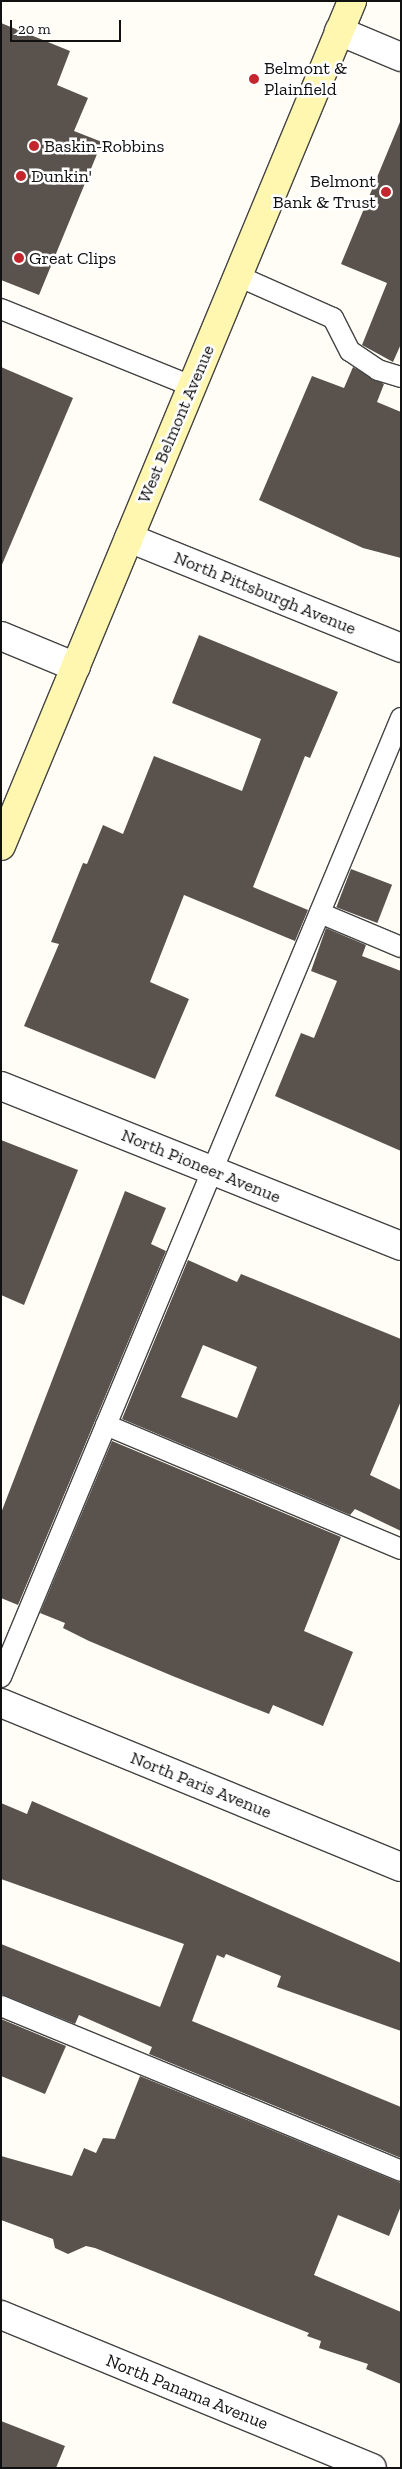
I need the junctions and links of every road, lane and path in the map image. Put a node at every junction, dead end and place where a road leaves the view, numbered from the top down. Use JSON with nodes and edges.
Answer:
{"nodes":[{"id":1,"x":352,"y":1,"type":"edge"},
{"id":2,"x":340,"y":31,"type":"junction"},
{"id":3,"x":401,"y":57,"type":"edge"},
{"id":4,"x":238,"y":276,"type":"junction"},
{"id":5,"x":1,"y":309,"type":"edge"},
{"id":6,"x":401,"y":377,"type":"edge"},
{"id":7,"x":192,"y":386,"type":"junction"},
{"id":8,"x":129,"y":538,"type":"junction"},
{"id":9,"x":1,"y":636,"type":"edge"},
{"id":10,"x":401,"y":648,"type":"edge"},
{"id":11,"x":76,"y":666,"type":"junction"},
{"id":12,"x":401,"y":718,"type":"edge"},
{"id":13,"x":1,"y":846,"type":"edge"},
{"id":14,"x":320,"y":913,"type":"junction"},
{"id":15,"x":401,"y":947,"type":"edge"},
{"id":16,"x":1,"y":1086,"type":"edge"},
{"id":17,"x":213,"y":1170,"type":"junction"},
{"id":18,"x":401,"y":1246,"type":"edge"},
{"id":19,"x":106,"y":1426,"type":"junction"},
{"id":20,"x":401,"y":1549,"type":"edge"},
{"id":21,"x":1,"y":1677,"type":"edge"},
{"id":22,"x":1,"y":1703,"type":"edge"},
{"id":23,"x":401,"y":1867,"type":"edge"},
{"id":24,"x":1,"y":2006,"type":"edge"},
{"id":25,"x":401,"y":2171,"type":"edge"},
{"id":26,"x":1,"y":2316,"type":"edge"},
{"id":27,"x":372,"y":2468,"type":"edge"}],
"edges":[{"from":1,"to":2,"type":"main road","name":"West Belmont Avenue"},
{"from":2,"to":3,"type":"street"},
{"from":2,"to":4,"type":"main road","name":"West Belmont Avenue"},
{"from":4,"to":6,"type":"lane"},
{"from":4,"to":7,"type":"main road","name":"West Belmont Avenue"},
{"from":5,"to":7,"type":"lane"},
{"from":7,"to":8,"type":"main road","name":"West Belmont Avenue"},
{"from":8,"to":10,"type":"street","name":"North Pittsburgh Avenue"},
{"from":8,"to":11,"type":"main road","name":"West Belmont Avenue"},
{"from":9,"to":11,"type":"street"},
{"from":11,"to":13,"type":"main road","name":"West Belmont Avenue"},
{"from":12,"to":14,"type":"lane"},
{"from":14,"to":15,"type":"lane"},
{"from":14,"to":17,"type":"lane"},
{"from":16,"to":17,"type":"street","name":"North Pioneer Avenue"},
{"from":17,"to":18,"type":"street","name":"North Pioneer Avenue"},
{"from":17,"to":19,"type":"lane"},
{"from":19,"to":20,"type":"lane"},
{"from":19,"to":21,"type":"lane"},
{"from":22,"to":23,"type":"street","name":"North Paris Avenue"},
{"from":24,"to":25,"type":"lane"},
{"from":26,"to":27,"type":"street","name":"North Panama Avenue"}]}
